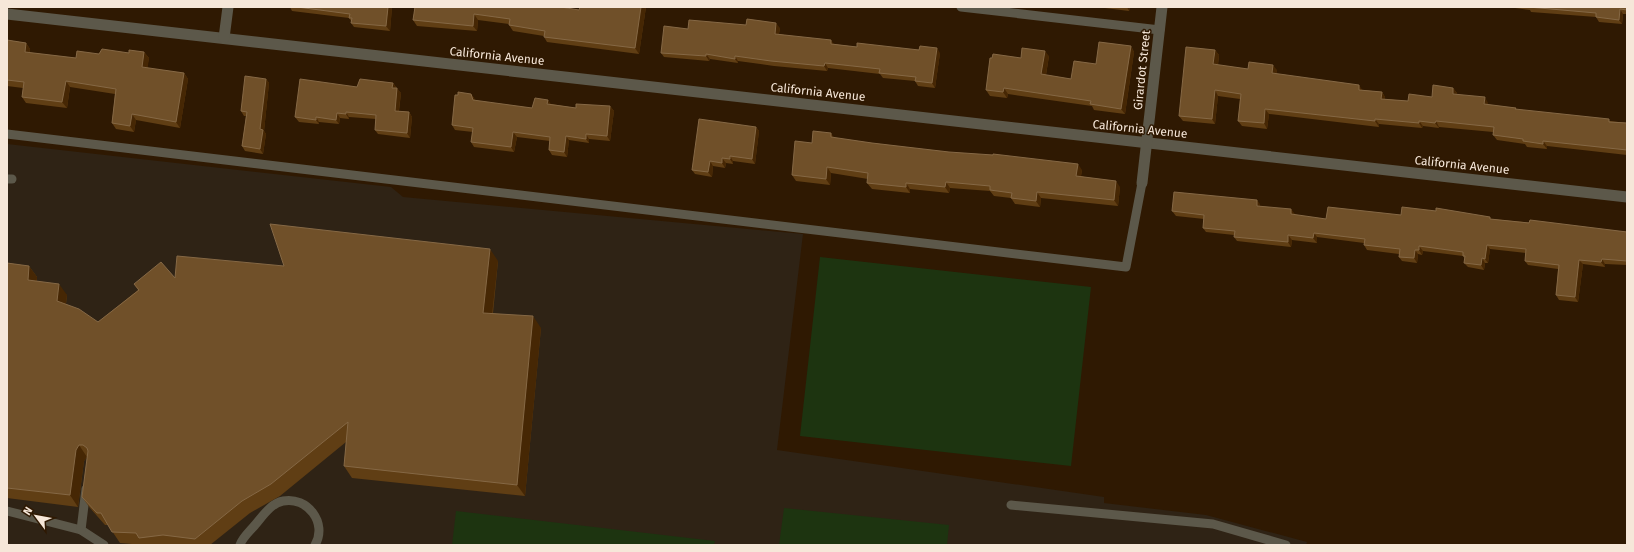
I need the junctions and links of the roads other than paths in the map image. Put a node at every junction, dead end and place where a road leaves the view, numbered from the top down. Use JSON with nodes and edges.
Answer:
{"nodes":[{"id":1,"x":228,"y":7,"type":"edge"},
{"id":2,"x":961,"y":7,"type":"edge"},
{"id":3,"x":1162,"y":7,"type":"edge"},
{"id":4,"x":7,"y":14,"type":"edge"},
{"id":5,"x":1160,"y":30,"type":"junction"},
{"id":6,"x":224,"y":38,"type":"junction"},
{"id":7,"x":7,"y":134,"type":"edge"},
{"id":8,"x":1147,"y":143,"type":"junction"},
{"id":9,"x":1142,"y":183,"type":"joint"},
{"id":10,"x":1627,"y":197,"type":"edge"},
{"id":11,"x":88,"y":477,"type":"edge"},
{"id":12,"x":1011,"y":505,"type":"dead end"},
{"id":13,"x":7,"y":511,"type":"edge"},
{"id":14,"x":81,"y":530,"type":"junction"},
{"id":15,"x":104,"y":545,"type":"edge"},
{"id":16,"x":240,"y":545,"type":"edge"},
{"id":17,"x":315,"y":545,"type":"edge"},
{"id":18,"x":1286,"y":545,"type":"edge"}],
"edges":[{"from":1,"to":6,"type":"street"},
{"from":2,"to":5,"type":"lane"},
{"from":3,"to":5,"type":"street","name":"Girardot Street"},
{"from":4,"to":6,"type":"street","name":"California Avenue"},
{"from":5,"to":8,"type":"street","name":"Girardot Street"},
{"from":6,"to":8,"type":"street","name":"California Avenue"},
{"from":7,"to":9,"type":"lane"},
{"from":8,"to":9,"type":"street","name":"Girardot Street"},
{"from":8,"to":10,"type":"street","name":"California Avenue"},
{"from":11,"to":14,"type":"lane"},
{"from":12,"to":18,"type":"lane"},
{"from":13,"to":14,"type":"lane"},
{"from":14,"to":15,"type":"lane"},
{"from":16,"to":17,"type":"lane"}]}
